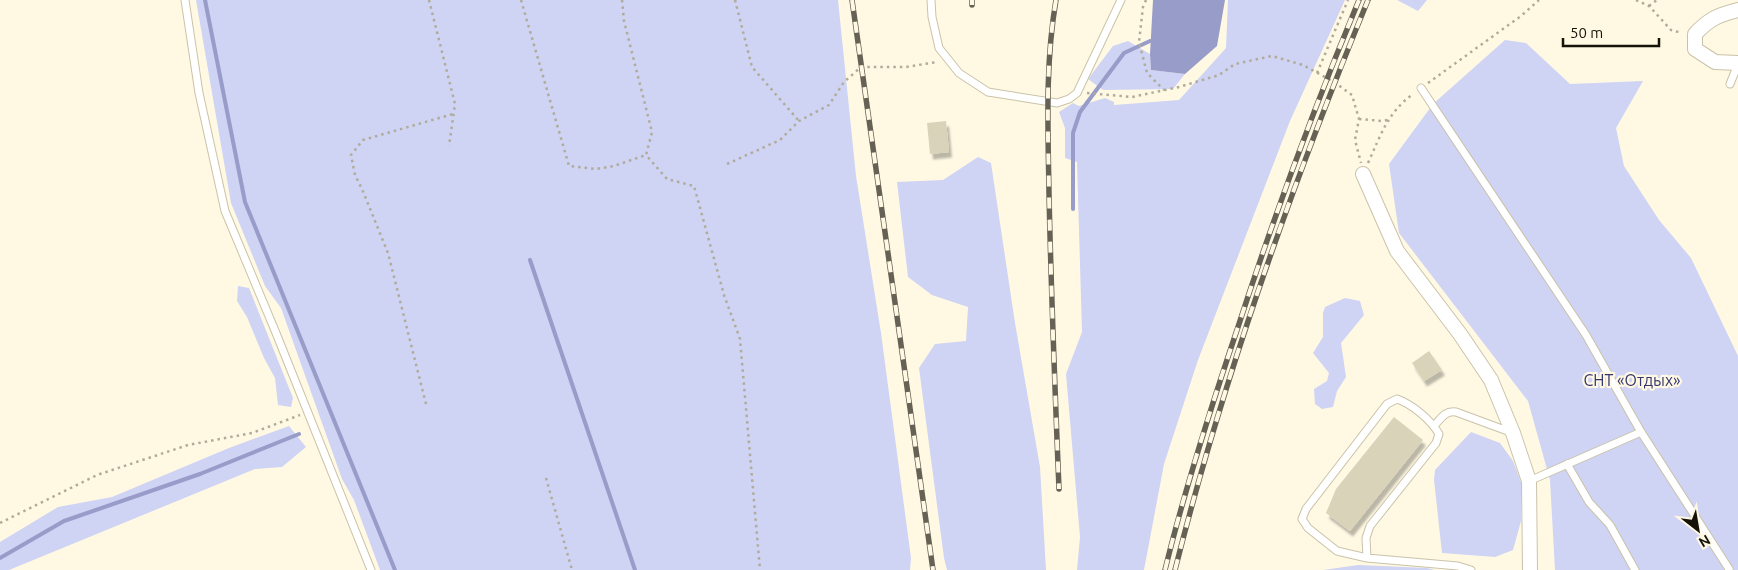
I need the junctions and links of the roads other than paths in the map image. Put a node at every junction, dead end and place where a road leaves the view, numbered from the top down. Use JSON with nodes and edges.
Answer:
{"nodes":[{"id":1,"x":185,"y":0,"type":"edge"},
{"id":2,"x":931,"y":0,"type":"edge"},
{"id":3,"x":1121,"y":0,"type":"edge"},
{"id":4,"x":1738,"y":10,"type":"edge"},
{"id":5,"x":1738,"y":64,"type":"edge"},
{"id":6,"x":1730,"y":84,"type":"dead end"},
{"id":7,"x":1421,"y":88,"type":"road end"},
{"id":8,"x":1363,"y":174,"type":"road end"},
{"id":9,"x":1434,"y":426,"type":"junction"},
{"id":10,"x":1641,"y":432,"type":"junction"},
{"id":11,"x":1513,"y":433,"type":"junction"},
{"id":12,"x":1567,"y":464,"type":"junction"},
{"id":13,"x":1529,"y":480,"type":"junction"},
{"id":14,"x":1367,"y":558,"type":"junction"},
{"id":15,"x":1729,"y":569,"type":"edge"},
{"id":16,"x":371,"y":570,"type":"edge"},
{"id":17,"x":1471,"y":570,"type":"edge"},
{"id":18,"x":1530,"y":570,"type":"edge"},
{"id":19,"x":1636,"y":570,"type":"edge"}],
"edges":[{"from":1,"to":16,"type":"lane"},
{"from":2,"to":3,"type":"lane"},
{"from":4,"to":5,"type":"street"},
{"from":5,"to":6,"type":"lane"},
{"from":7,"to":10,"type":"lane"},
{"from":8,"to":11,"type":"street"},
{"from":9,"to":11,"type":"lane"},
{"from":9,"to":14,"type":"lane"},
{"from":9,"to":14,"type":"lane"},
{"from":10,"to":12,"type":"lane"},
{"from":10,"to":15,"type":"lane"},
{"from":11,"to":13,"type":"street"},
{"from":12,"to":13,"type":"lane"},
{"from":12,"to":19,"type":"lane"},
{"from":13,"to":18,"type":"street"},
{"from":14,"to":17,"type":"lane"}]}
